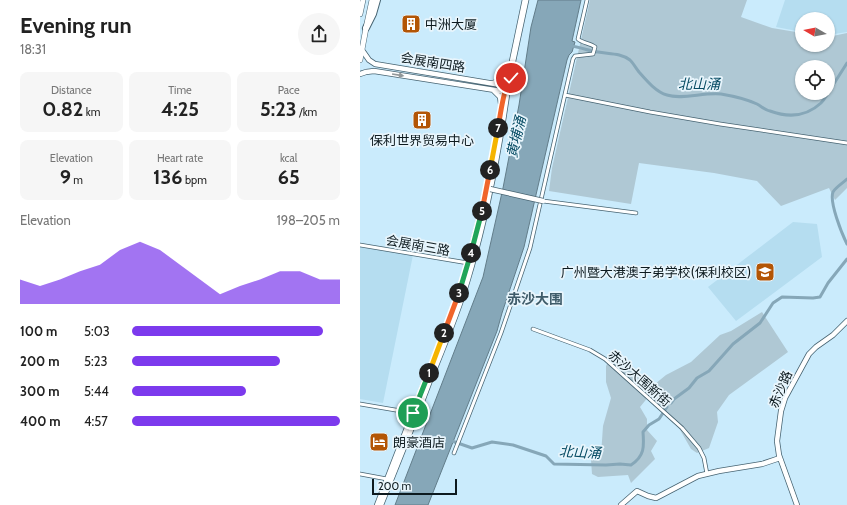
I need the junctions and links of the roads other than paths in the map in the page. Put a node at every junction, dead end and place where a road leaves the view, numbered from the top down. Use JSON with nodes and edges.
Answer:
{"nodes":[{"id":1,"x":363,"y":0,"type":"edge"},
{"id":2,"x":372,"y":0,"type":"edge"},
{"id":3,"x":377,"y":0,"type":"edge"},
{"id":4,"x":525,"y":0,"type":"edge"},
{"id":5,"x":587,"y":0,"type":"edge"},
{"id":6,"x":360,"y":14,"type":"edge"},
{"id":7,"x":366,"y":28,"type":"junction"},
{"id":8,"x":362,"y":50,"type":"junction"},
{"id":9,"x":360,"y":60,"type":"edge"},
{"id":10,"x":375,"y":64,"type":"junction"},
{"id":11,"x":510,"y":70,"type":"junction"},
{"id":12,"x":374,"y":71,"type":"junction"},
{"id":13,"x":360,"y":74,"type":"edge"},
{"id":14,"x":492,"y":83,"type":"junction"},
{"id":15,"x":510,"y":83,"type":"junction"},
{"id":16,"x":506,"y":89,"type":"junction"},
{"id":17,"x":491,"y":90,"type":"junction"},
{"id":18,"x":565,"y":95,"type":"junction"},
{"id":19,"x":507,"y":96,"type":"junction"},
{"id":20,"x":502,"y":108,"type":"junction"},
{"id":21,"x":847,"y":143,"type":"edge"},
{"id":22,"x":490,"y":189,"type":"junction"},
{"id":23,"x":543,"y":201,"type":"joint"},
{"id":24,"x":636,"y":213,"type":"dead end"},
{"id":25,"x":360,"y":245,"type":"edge"},
{"id":26,"x":470,"y":264,"type":"junction"},
{"id":27,"x":847,"y":321,"type":"edge"},
{"id":28,"x":533,"y":329,"type":"dead end"},
{"id":29,"x":360,"y":404,"type":"edge"},
{"id":30,"x":415,"y":414,"type":"junction"},
{"id":31,"x":454,"y":453,"type":"dead end"},
{"id":32,"x":780,"y":458,"type":"junction"},
{"id":33,"x":360,"y":474,"type":"edge"},
{"id":34,"x":707,"y":474,"type":"junction"},
{"id":35,"x":389,"y":479,"type":"junction"},
{"id":36,"x":377,"y":505,"type":"edge"},
{"id":37,"x":381,"y":505,"type":"edge"},
{"id":38,"x":621,"y":505,"type":"edge"},
{"id":39,"x":797,"y":505,"type":"edge"}],
"edges":[{"from":1,"to":6,"type":"main road"},
{"from":2,"to":7,"type":"main road"},
{"from":3,"to":7,"type":"highway"},
{"from":4,"to":11,"type":"street"},
{"from":4,"to":15,"type":"street"},
{"from":5,"to":18,"type":"street"},
{"from":7,"to":8,"type":"main road"},
{"from":8,"to":9,"type":"main road"},
{"from":8,"to":10,"type":"street"},
{"from":10,"to":12,"type":"street"},
{"from":10,"to":14,"type":"street","name":"会展南四路"},
{"from":11,"to":14,"type":"street"},
{"from":11,"to":16,"type":"street"},
{"from":12,"to":13,"type":"street","name":"会展南四路"},
{"from":12,"to":17,"type":"street","name":"会展南四路","one_way":true},
{"from":14,"to":16,"type":"street","name":"会展南四路"},
{"from":15,"to":16,"type":"street"},
{"from":15,"to":19,"type":"street"},
{"from":16,"to":17,"type":"street","name":"会展南四路"},
{"from":16,"to":19,"type":"street"},
{"from":16,"to":20,"type":"street"},
{"from":17,"to":20,"type":"street"},
{"from":18,"to":21,"type":"street"},
{"from":18,"to":31,"type":"street"},
{"from":19,"to":22,"type":"street"},
{"from":20,"to":26,"type":"street"},
{"from":22,"to":23,"type":"street","bridge":true},
{"from":22,"to":26,"type":"street"},
{"from":23,"to":24,"type":"street"},
{"from":25,"to":26,"type":"street","name":"会展南三路"},
{"from":26,"to":30,"type":"street"},
{"from":27,"to":32,"type":"street","name":"赤沙路"},
{"from":28,"to":34,"type":"street","name":"赤沙大围新街"},
{"from":29,"to":30,"type":"street"},
{"from":30,"to":35,"type":"street"},
{"from":32,"to":34,"type":"street"},
{"from":32,"to":39,"type":"street","name":"赤沙路"},
{"from":33,"to":35,"type":"street"},
{"from":34,"to":38,"type":"street"},
{"from":35,"to":36,"type":"street"},
{"from":35,"to":37,"type":"street"}]}
